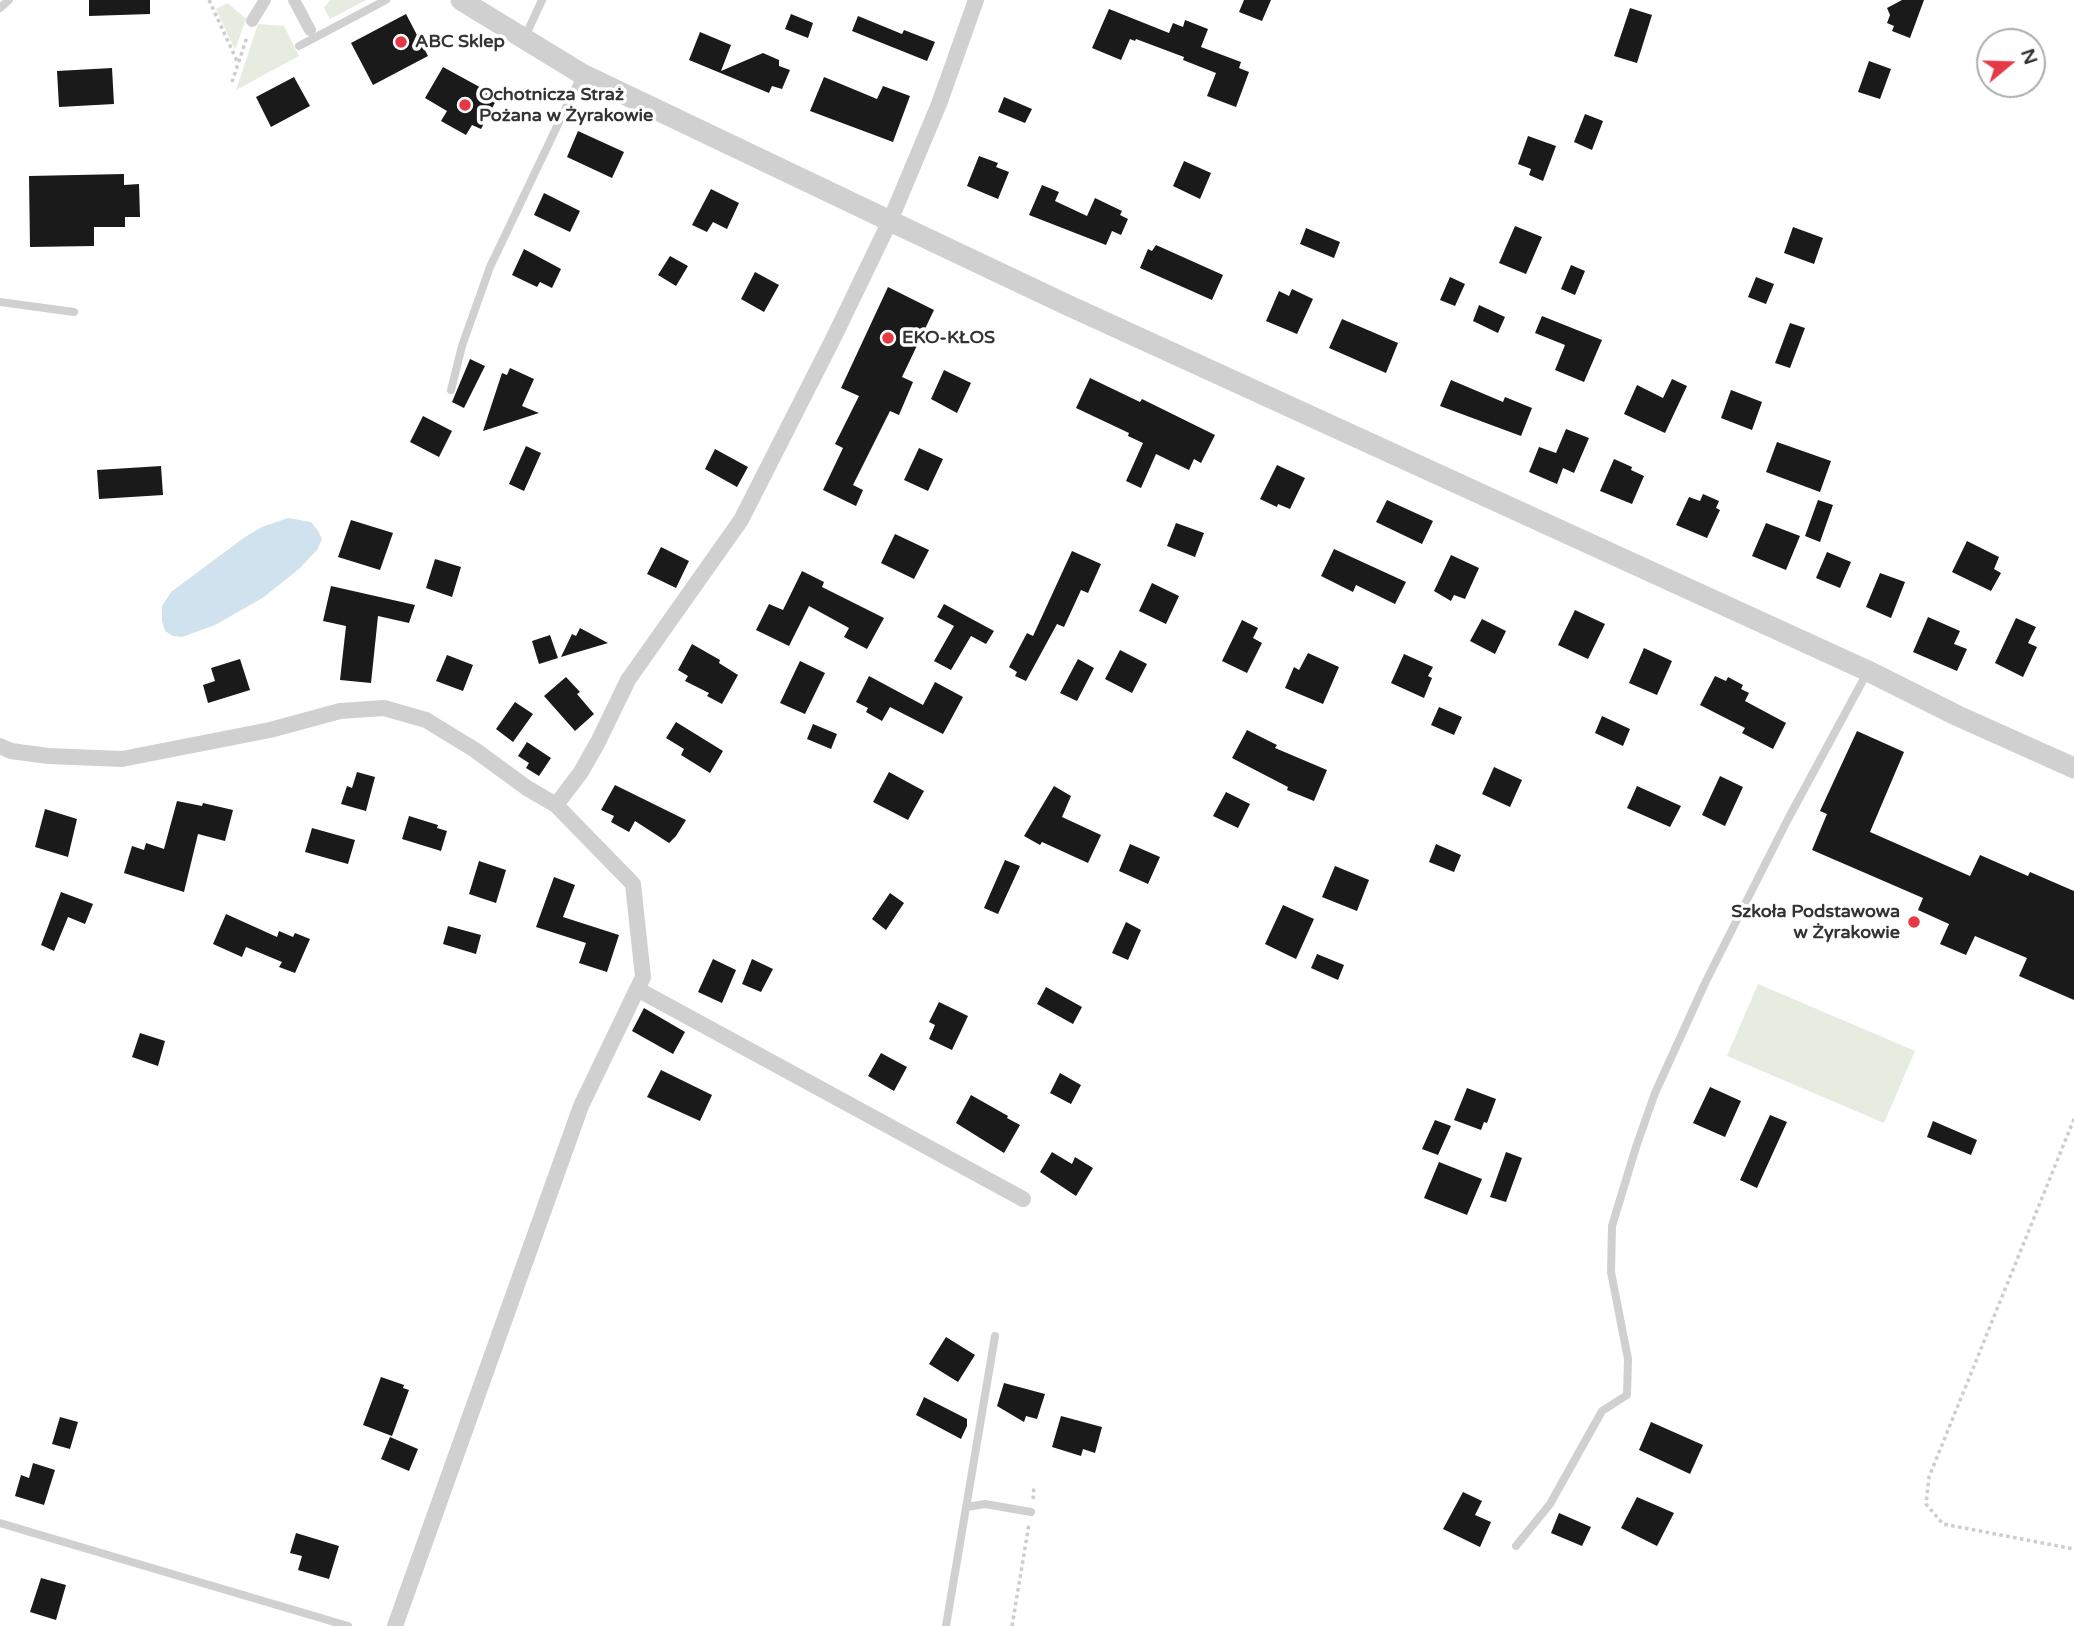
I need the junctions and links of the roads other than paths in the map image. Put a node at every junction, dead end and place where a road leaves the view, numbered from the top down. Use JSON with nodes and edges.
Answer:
{"nodes":[{"id":1,"x":9,"y":0,"type":"edge"},
{"id":2,"x":265,"y":0,"type":"edge"},
{"id":3,"x":294,"y":0,"type":"edge"},
{"id":4,"x":386,"y":0,"type":"edge"},
{"id":5,"x":461,"y":0,"type":"edge"},
{"id":6,"x":542,"y":0,"type":"edge"},
{"id":7,"x":976,"y":0,"type":"edge"},
{"id":8,"x":0,"y":8,"type":"edge"},
{"id":9,"x":252,"y":21,"type":"road end"},
{"id":10,"x":310,"y":30,"type":"dead end"},
{"id":11,"x":524,"y":39,"type":"junction"},
{"id":12,"x":299,"y":46,"type":"dead end"},
{"id":13,"x":582,"y":74,"type":"junction"},
{"id":14,"x":890,"y":221,"type":"junction"},
{"id":15,"x":0,"y":302,"type":"edge"},
{"id":16,"x":74,"y":312,"type":"dead end"},
{"id":17,"x":452,"y":390,"type":"dead end"},
{"id":18,"x":1868,"y":671,"type":"junction"},
{"id":19,"x":0,"y":746,"type":"edge"},
{"id":20,"x":2074,"y":768,"type":"edge"},
{"id":21,"x":556,"y":806,"type":"junction"},
{"id":22,"x":637,"y":989,"type":"junction"},
{"id":23,"x":1023,"y":1199,"type":"dead end"},
{"id":24,"x":995,"y":1336,"type":"dead end"},
{"id":25,"x":967,"y":1507,"type":"junction"},
{"id":26,"x":1031,"y":1512,"type":"road end"},
{"id":27,"x":0,"y":1523,"type":"edge"},
{"id":28,"x":1516,"y":1546,"type":"dead end"},
{"id":29,"x":348,"y":1626,"type":"edge"},
{"id":30,"x":395,"y":1626,"type":"edge"},
{"id":31,"x":946,"y":1626,"type":"edge"}],
"edges":[{"from":1,"to":8,"type":"lane"},
{"from":2,"to":9,"type":"street"},
{"from":3,"to":10,"type":"street"},
{"from":4,"to":12,"type":"lane"},
{"from":5,"to":11,"type":"street"},
{"from":6,"to":11,"type":"lane"},
{"from":7,"to":14,"type":"street"},
{"from":11,"to":13,"type":"street"},
{"from":13,"to":14,"type":"street"},
{"from":13,"to":17,"type":"lane"},
{"from":14,"to":18,"type":"street"},
{"from":14,"to":21,"type":"street"},
{"from":15,"to":16,"type":"lane"},
{"from":18,"to":20,"type":"street"},
{"from":18,"to":28,"type":"lane"},
{"from":19,"to":21,"type":"street"},
{"from":21,"to":22,"type":"street"},
{"from":22,"to":23,"type":"street"},
{"from":22,"to":30,"type":"street"},
{"from":24,"to":25,"type":"lane"},
{"from":25,"to":26,"type":"lane"},
{"from":25,"to":31,"type":"lane"},
{"from":27,"to":29,"type":"lane"}]}
